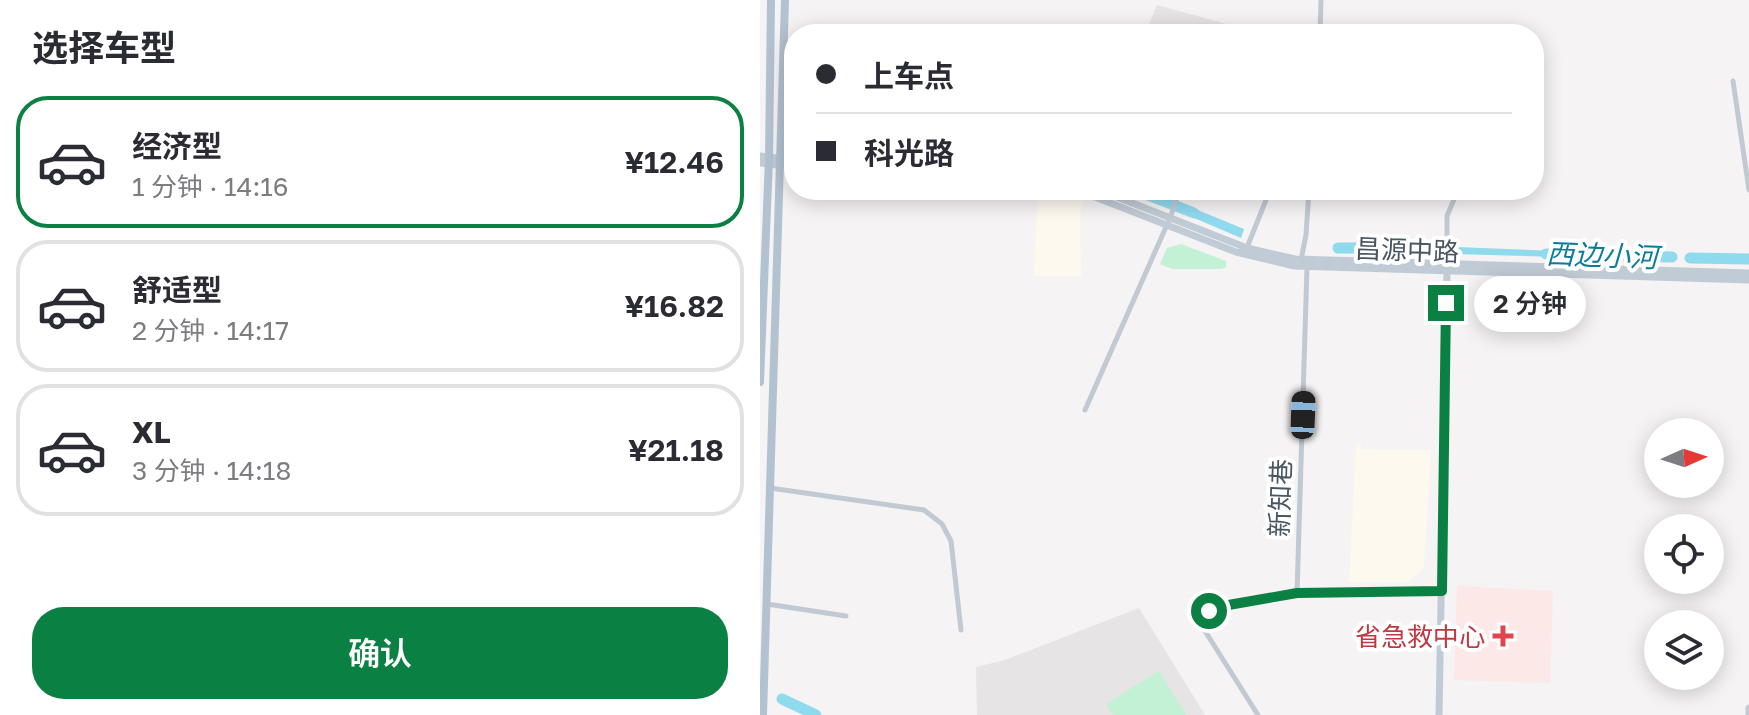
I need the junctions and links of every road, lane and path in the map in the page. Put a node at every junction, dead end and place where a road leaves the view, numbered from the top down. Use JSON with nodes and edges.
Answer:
{"nodes":[{"id":1,"x":771,"y":0,"type":"edge"},
{"id":2,"x":785,"y":0,"type":"edge"},
{"id":3,"x":1321,"y":0,"type":"edge"},
{"id":4,"x":784,"y":24,"type":"edge"},
{"id":5,"x":1320,"y":24,"type":"edge"},
{"id":6,"x":784,"y":41,"type":"edge"},
{"id":7,"x":1733,"y":81,"type":"dead end"},
{"id":8,"x":764,"y":160,"type":"edge"},
{"id":9,"x":784,"y":162,"type":"edge"},
{"id":10,"x":781,"y":163,"type":"junction"},
{"id":11,"x":784,"y":164,"type":"edge"},
{"id":12,"x":1749,"y":190,"type":"edge"},
{"id":13,"x":1109,"y":200,"type":"edge"},
{"id":14,"x":1123,"y":200,"type":"edge"},
{"id":15,"x":1178,"y":200,"type":"edge"},
{"id":16,"x":1266,"y":200,"type":"edge"},
{"id":17,"x":1308,"y":200,"type":"edge"},
{"id":18,"x":1454,"y":200,"type":"edge"},
{"id":19,"x":1170,"y":219,"type":"junction"},
{"id":20,"x":1358,"y":243,"type":"dead end"},
{"id":21,"x":1247,"y":249,"type":"junction"},
{"id":22,"x":1358,"y":260,"type":"junction"},
{"id":23,"x":1304,"y":263,"type":"junction"},
{"id":24,"x":1446,"y":268,"type":"junction"},
{"id":25,"x":1749,"y":273,"type":"edge"},
{"id":26,"x":1749,"y":280,"type":"edge"},
{"id":27,"x":760,"y":382,"type":"edge"},
{"id":28,"x":1085,"y":410,"type":"dead end"},
{"id":29,"x":769,"y":488,"type":"junction"},
{"id":30,"x":1442,"y":591,"type":"junction"},
{"id":31,"x":1297,"y":593,"type":"junction"},
{"id":32,"x":766,"y":604,"type":"junction"},
{"id":33,"x":846,"y":616,"type":"dead end"},
{"id":34,"x":961,"y":630,"type":"dead end"},
{"id":35,"x":1749,"y":708,"type":"edge"},
{"id":36,"x":763,"y":715,"type":"edge"},
{"id":37,"x":1258,"y":715,"type":"edge"},
{"id":38,"x":1439,"y":715,"type":"edge"},
{"id":39,"x":1749,"y":715,"type":"edge"}],
"edges":[{"from":1,"to":8,"type":"main road"},
{"from":2,"to":4,"type":"main road"},
{"from":3,"to":5,"type":"street"},
{"from":6,"to":10,"type":"main road"},
{"from":7,"to":12,"type":"street"},
{"from":8,"to":10,"type":"main road"},
{"from":8,"to":27,"type":"main road"},
{"from":9,"to":10,"type":"main road"},
{"from":10,"to":11,"type":"main road"},
{"from":10,"to":29,"type":"main road"},
{"from":13,"to":19,"type":"main road","name":"昌源中路"},
{"from":14,"to":19,"type":"main road","name":"昌源中路"},
{"from":15,"to":19,"type":"street"},
{"from":16,"to":21,"type":"street"},
{"from":17,"to":23,"type":"street","name":"新知巷"},
{"from":18,"to":24,"type":"street"},
{"from":19,"to":21,"type":"main road","name":"昌源中路"},
{"from":19,"to":28,"type":"street"},
{"from":20,"to":22,"type":"street"},
{"from":21,"to":23,"type":"main road","name":"昌源中路"},
{"from":22,"to":23,"type":"main road","name":"昌源中路"},
{"from":22,"to":24,"type":"main road","name":"昌源中路"},
{"from":23,"to":24,"type":"main road","name":"昌源中路"},
{"from":23,"to":31,"type":"street","name":"新知巷"},
{"from":24,"to":25,"type":"main road","name":"昌源中路"},
{"from":24,"to":26,"type":"main road","name":"昌源中路"},
{"from":24,"to":30,"type":"main road"},
{"from":29,"to":32,"type":"main road"},
{"from":29,"to":34,"type":"street"},
{"from":30,"to":31,"type":"street"},
{"from":30,"to":38,"type":"main road"},
{"from":31,"to":37,"type":"street"},
{"from":32,"to":33,"type":"street"},
{"from":32,"to":36,"type":"main road"},
{"from":35,"to":39,"type":"main road"}]}
